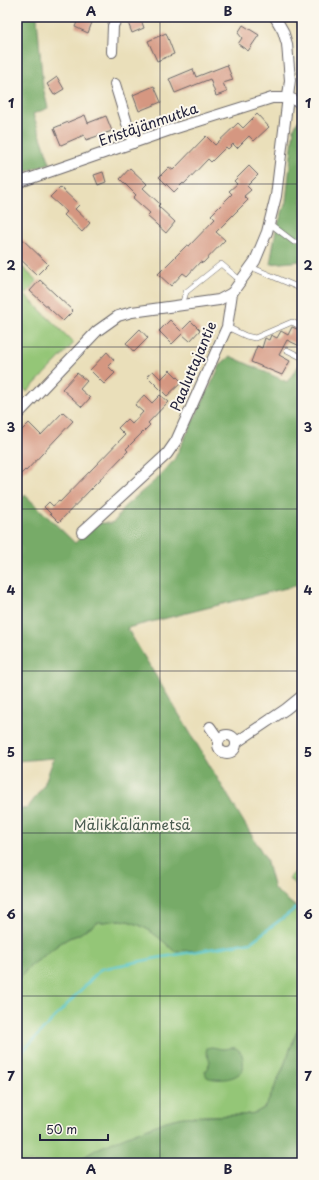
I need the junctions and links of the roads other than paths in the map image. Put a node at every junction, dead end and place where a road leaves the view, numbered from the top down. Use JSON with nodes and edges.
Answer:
{"nodes":[{"id":1,"x":117,"y":17,"type":"edge"},
{"id":2,"x":275,"y":17,"type":"edge"},
{"id":3,"x":112,"y":52,"type":"dead end"},
{"id":4,"x":116,"y":84,"type":"dead end"},
{"id":5,"x":289,"y":98,"type":"junction"},
{"id":6,"x":302,"y":103,"type":"edge"},
{"id":7,"x":133,"y":143,"type":"junction"},
{"id":8,"x":17,"y":183,"type":"edge"},
{"id":9,"x":269,"y":223,"type":"junction"},
{"id":10,"x":302,"y":242,"type":"edge"},
{"id":11,"x":251,"y":267,"type":"junction"},
{"id":12,"x":241,"y":281,"type":"junction"},
{"id":13,"x":302,"y":289,"type":"edge"},
{"id":14,"x":232,"y":293,"type":"junction"},
{"id":15,"x":182,"y":305,"type":"junction"},
{"id":16,"x":227,"y":327,"type":"junction"},
{"id":17,"x":302,"y":328,"type":"edge"},
{"id":18,"x":287,"y":350,"type":"dead end"},
{"id":19,"x":302,"y":355,"type":"edge"},
{"id":20,"x":17,"y":415,"type":"edge"},
{"id":21,"x":82,"y":532,"type":"dead end"},
{"id":22,"x":302,"y":696,"type":"edge"},
{"id":23,"x":210,"y":727,"type":"dead end"},
{"id":24,"x":219,"y":740,"type":"junction"},
{"id":25,"x":237,"y":742,"type":"junction"}],
"edges":[{"from":1,"to":3,"type":"street"},
{"from":2,"to":5,"type":"street","name":"Paaluttajantie"},
{"from":4,"to":7,"type":"street"},
{"from":5,"to":6,"type":"street"},
{"from":5,"to":7,"type":"street","name":"Eristäjänmutka"},
{"from":5,"to":9,"type":"street","name":"Paaluttajantie"},
{"from":7,"to":8,"type":"street","name":"Eristäjänmutka"},
{"from":9,"to":10,"type":"lane"},
{"from":9,"to":11,"type":"street","name":"Paaluttajantie"},
{"from":11,"to":12,"type":"street","name":"Paaluttajantie"},
{"from":11,"to":13,"type":"lane"},
{"from":12,"to":14,"type":"street","name":"Paaluttajantie"},
{"from":12,"to":15,"type":"lane"},
{"from":14,"to":15,"type":"street"},
{"from":14,"to":16,"type":"street","name":"Paaluttajantie"},
{"from":15,"to":20,"type":"street"},
{"from":16,"to":17,"type":"lane"},
{"from":16,"to":21,"type":"street","name":"Paaluttajantie"},
{"from":18,"to":19,"type":"lane"},
{"from":22,"to":25,"type":"street"},
{"from":23,"to":24,"type":"street"},
{"from":24,"to":25,"type":"street"},
{"from":24,"to":25,"type":"street"}]}
